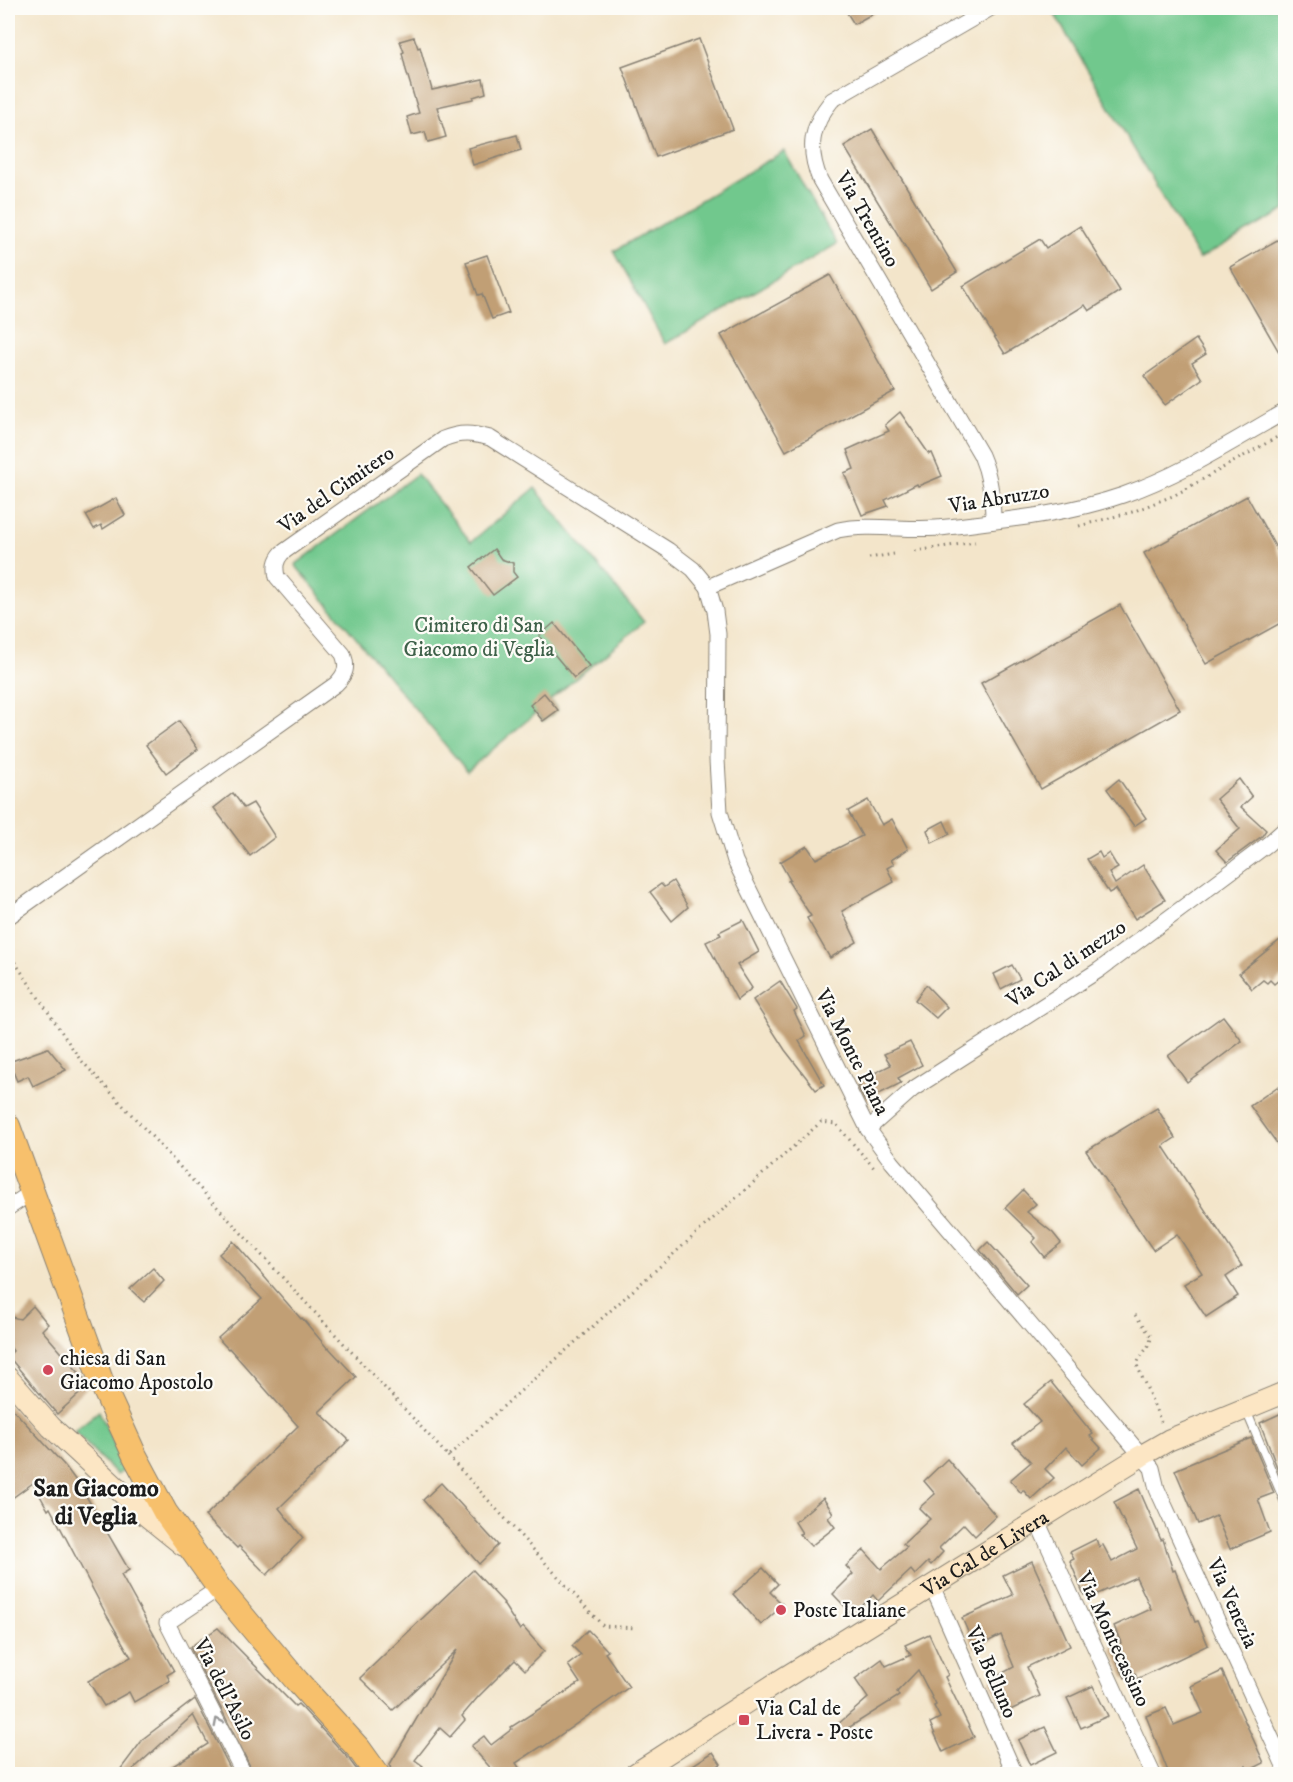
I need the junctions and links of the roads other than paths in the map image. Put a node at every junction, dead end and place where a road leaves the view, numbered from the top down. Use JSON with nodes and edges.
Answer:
{"nodes":[{"id":1,"x":991,"y":8,"type":"edge"},
{"id":2,"x":1286,"y":411,"type":"edge"},
{"id":3,"x":993,"y":521,"type":"junction"},
{"id":4,"x":708,"y":587,"type":"junction"},
{"id":5,"x":1286,"y":828,"type":"edge"},
{"id":6,"x":8,"y":917,"type":"edge"},
{"id":7,"x":8,"y":1126,"type":"edge"},
{"id":8,"x":868,"y":1129,"type":"junction"},
{"id":9,"x":32,"y":1192,"type":"junction"},
{"id":10,"x":8,"y":1208,"type":"edge"},
{"id":11,"x":8,"y":1378,"type":"edge"},
{"id":12,"x":1286,"y":1392,"type":"edge"},
{"id":13,"x":1245,"y":1408,"type":"junction"},
{"id":14,"x":1142,"y":1456,"type":"junction"},
{"id":15,"x":1286,"y":1505,"type":"edge"},
{"id":16,"x":1037,"y":1521,"type":"junction"},
{"id":17,"x":194,"y":1554,"type":"junction"},
{"id":18,"x":932,"y":1586,"type":"junction"},
{"id":19,"x":219,"y":1588,"type":"junction"},
{"id":20,"x":1286,"y":1770,"type":"edge"},
{"id":21,"x":244,"y":1774,"type":"edge"},
{"id":22,"x":377,"y":1774,"type":"edge"},
{"id":23,"x":635,"y":1774,"type":"edge"},
{"id":24,"x":1015,"y":1774,"type":"edge"},
{"id":25,"x":1153,"y":1774,"type":"edge"}],
"edges":[{"from":1,"to":3,"type":"street","name":"Via Trentino"},
{"from":2,"to":3,"type":"street","name":"Via Abruzzo"},
{"from":3,"to":4,"type":"street","name":"Via Abruzzo"},
{"from":4,"to":6,"type":"street","name":"Via del Cimitero"},
{"from":4,"to":8,"type":"street","name":"Via Monte Piana"},
{"from":5,"to":8,"type":"street","name":"Via Cal di mezzo"},
{"from":7,"to":9,"type":"main road"},
{"from":8,"to":14,"type":"street","name":"Via Monte Piana"},
{"from":9,"to":10,"type":"street"},
{"from":9,"to":17,"type":"main road"},
{"from":11,"to":17,"type":"street"},
{"from":12,"to":13,"type":"street","name":"Via Cal de Livera"},
{"from":13,"to":14,"type":"street","name":"Via Cal de Livera"},
{"from":13,"to":15,"type":"lane"},
{"from":14,"to":16,"type":"street","name":"Via Cal de Livera"},
{"from":14,"to":20,"type":"street","name":"Via Venezia"},
{"from":16,"to":18,"type":"street","name":"Via Cal de Livera"},
{"from":16,"to":25,"type":"street","name":"Via Montecassino"},
{"from":17,"to":19,"type":"main road"},
{"from":18,"to":23,"type":"street","name":"Via Cal de Livera"},
{"from":18,"to":24,"type":"street","name":"Via Belluno"},
{"from":21,"to":19,"type":"street","name":"Via dell'Asilo","one_way":true},
{"from":19,"to":22,"type":"main road"}]}
